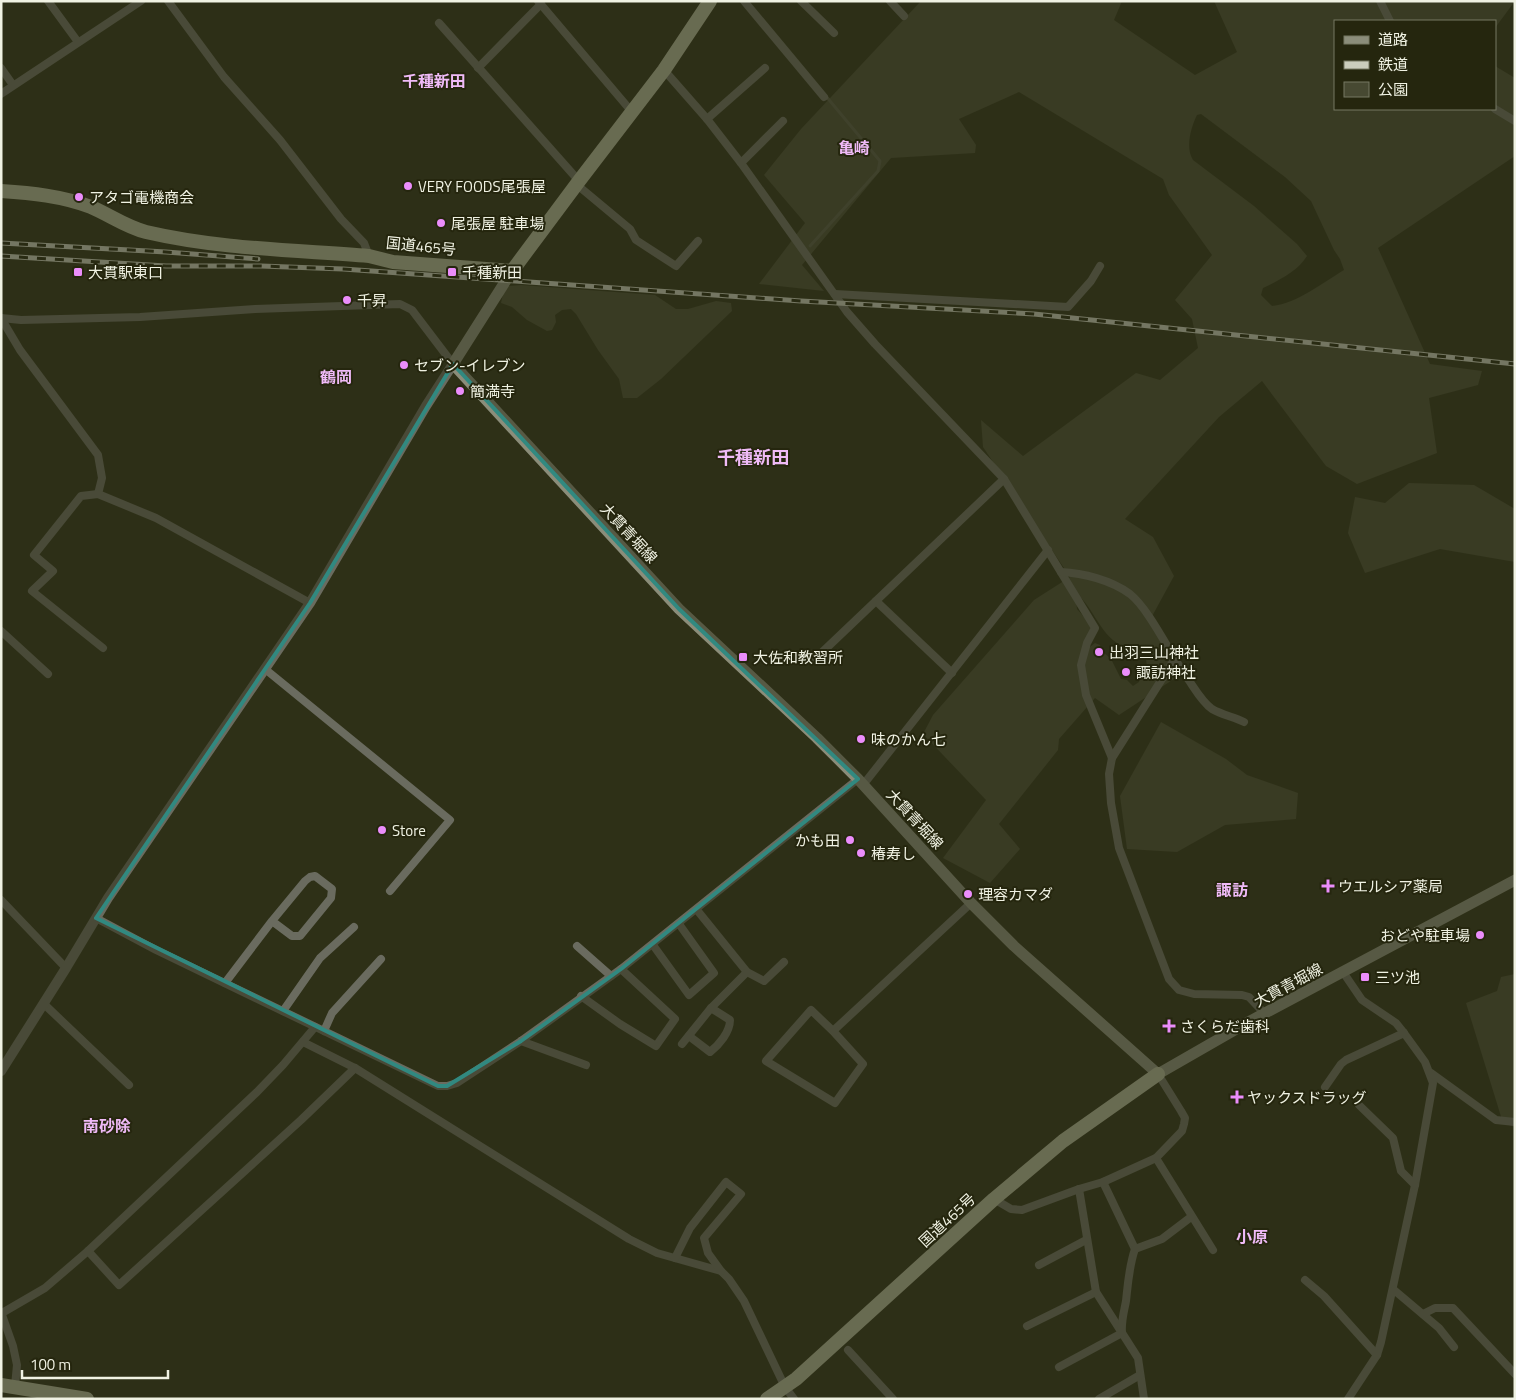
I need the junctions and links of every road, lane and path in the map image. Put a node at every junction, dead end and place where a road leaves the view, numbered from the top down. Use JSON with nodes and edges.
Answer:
{"nodes":[{"id":1,"x":48,"y":1,"type":"edge"},
{"id":2,"x":141,"y":1,"type":"edge"},
{"id":3,"x":168,"y":1,"type":"edge"},
{"id":4,"x":710,"y":1,"type":"edge"},
{"id":5,"x":744,"y":1,"type":"edge"},
{"id":6,"x":802,"y":1,"type":"edge"},
{"id":7,"x":890,"y":1,"type":"edge"},
{"id":8,"x":1380,"y":1,"type":"edge"},
{"id":9,"x":540,"y":3,"type":"edge"},
{"id":10,"x":904,"y":16,"type":"dead end"},
{"id":11,"x":1390,"y":20,"type":"edge"},
{"id":12,"x":439,"y":23,"type":"dead end"},
{"id":13,"x":834,"y":34,"type":"dead end"},
{"id":14,"x":78,"y":42,"type":"junction"},
{"id":15,"x":1,"y":68,"type":"edge"},
{"id":16,"x":478,"y":68,"type":"junction"},
{"id":17,"x":765,"y":68,"type":"dead end"},
{"id":18,"x":664,"y":70,"type":"junction"},
{"id":19,"x":13,"y":85,"type":"junction"},
{"id":20,"x":1,"y":94,"type":"edge"},
{"id":21,"x":824,"y":97,"type":"dead end"},
{"id":22,"x":1496,"y":110,"type":"edge"},
{"id":23,"x":632,"y":112,"type":"junction"},
{"id":24,"x":707,"y":118,"type":"junction"},
{"id":25,"x":783,"y":121,"type":"dead end"},
{"id":26,"x":1515,"y":121,"type":"edge"},
{"id":27,"x":741,"y":163,"type":"junction"},
{"id":28,"x":577,"y":182,"type":"junction"},
{"id":29,"x":1,"y":191,"type":"edge"},
{"id":30,"x":698,"y":241,"type":"dead end"},
{"id":31,"x":369,"y":256,"type":"junction"},
{"id":32,"x":1100,"y":266,"type":"dead end"},
{"id":33,"x":512,"y":271,"type":"junction"},
{"id":34,"x":835,"y":294,"type":"junction"},
{"id":35,"x":1,"y":318,"type":"edge"},
{"id":36,"x":453,"y":364,"type":"junction"},
{"id":37,"x":1004,"y":479,"type":"junction"},
{"id":38,"x":98,"y":494,"type":"junction"},
{"id":39,"x":1048,"y":550,"type":"junction"},
{"id":40,"x":1061,"y":572,"type":"junction"},
{"id":41,"x":876,"y":601,"type":"junction"},
{"id":42,"x":310,"y":603,"type":"junction"},
{"id":43,"x":1,"y":631,"type":"edge"},
{"id":44,"x":103,"y":648,"type":"dead end"},
{"id":45,"x":814,"y":658,"type":"dead end"},
{"id":46,"x":1174,"y":660,"type":"junction"},
{"id":47,"x":265,"y":669,"type":"junction"},
{"id":48,"x":952,"y":673,"type":"junction"},
{"id":49,"x":48,"y":674,"type":"dead end"},
{"id":50,"x":1244,"y":722,"type":"dead end"},
{"id":51,"x":1112,"y":758,"type":"junction"},
{"id":52,"x":860,"y":782,"type":"junction"},
{"id":53,"x":1515,"y":880,"type":"edge"},
{"id":54,"x":390,"y":891,"type":"dead end"},
{"id":55,"x":1,"y":900,"type":"edge"},
{"id":56,"x":971,"y":903,"type":"junction"},
{"id":57,"x":697,"y":910,"type":"junction"},
{"id":58,"x":96,"y":918,"type":"junction"},
{"id":59,"x":272,"y":921,"type":"junction"},
{"id":60,"x":679,"y":924,"type":"junction"},
{"id":61,"x":354,"y":927,"type":"dead end"},
{"id":62,"x":654,"y":945,"type":"junction"},
{"id":63,"x":577,"y":946,"type":"dead end"},
{"id":64,"x":381,"y":959,"type":"dead end"},
{"id":65,"x":784,"y":962,"type":"dead end"},
{"id":66,"x":66,"y":968,"type":"junction"},
{"id":67,"x":622,"y":969,"type":"junction"},
{"id":68,"x":747,"y":972,"type":"junction"},
{"id":69,"x":1343,"y":972,"type":"junction"},
{"id":70,"x":611,"y":976,"type":"junction"},
{"id":71,"x":225,"y":983,"type":"junction"},
{"id":72,"x":582,"y":996,"type":"junction"},
{"id":73,"x":44,"y":1004,"type":"junction"},
{"id":74,"x":711,"y":1008,"type":"junction"},
{"id":75,"x":283,"y":1011,"type":"junction"},
{"id":76,"x":1265,"y":1014,"type":"junction"},
{"id":77,"x":315,"y":1027,"type":"junction"},
{"id":78,"x":324,"y":1031,"type":"junction"},
{"id":79,"x":833,"y":1031,"type":"junction"},
{"id":80,"x":1404,"y":1033,"type":"junction"},
{"id":81,"x":689,"y":1036,"type":"junction"},
{"id":82,"x":521,"y":1041,"type":"junction"},
{"id":83,"x":303,"y":1042,"type":"junction"},
{"id":84,"x":682,"y":1044,"type":"dead end"},
{"id":85,"x":586,"y":1065,"type":"dead end"},
{"id":86,"x":355,"y":1068,"type":"junction"},
{"id":87,"x":1,"y":1071,"type":"edge"},
{"id":88,"x":1431,"y":1073,"type":"junction"},
{"id":89,"x":1158,"y":1074,"type":"junction"},
{"id":90,"x":129,"y":1085,"type":"dead end"},
{"id":91,"x":1326,"y":1087,"type":"dead end"},
{"id":92,"x":1359,"y":1105,"type":"dead end"},
{"id":93,"x":1515,"y":1122,"type":"edge"},
{"id":94,"x":1156,"y":1158,"type":"junction"},
{"id":95,"x":1103,"y":1182,"type":"junction"},
{"id":96,"x":1415,"y":1185,"type":"junction"},
{"id":97,"x":1079,"y":1189,"type":"junction"},
{"id":98,"x":994,"y":1199,"type":"junction"},
{"id":99,"x":1191,"y":1217,"type":"junction"},
{"id":100,"x":1086,"y":1240,"type":"junction"},
{"id":101,"x":1135,"y":1249,"type":"junction"},
{"id":102,"x":1213,"y":1250,"type":"dead end"},
{"id":103,"x":88,"y":1251,"type":"junction"},
{"id":104,"x":675,"y":1258,"type":"junction"},
{"id":105,"x":1039,"y":1265,"type":"dead end"},
{"id":106,"x":721,"y":1271,"type":"junction"},
{"id":107,"x":1305,"y":1280,"type":"dead end"},
{"id":108,"x":1394,"y":1290,"type":"junction"},
{"id":109,"x":1096,"y":1292,"type":"junction"},
{"id":110,"x":1,"y":1312,"type":"edge"},
{"id":111,"x":1423,"y":1314,"type":"junction"},
{"id":112,"x":1027,"y":1326,"type":"dead end"},
{"id":113,"x":1122,"y":1333,"type":"junction"},
{"id":114,"x":1454,"y":1347,"type":"dead end"},
{"id":115,"x":848,"y":1350,"type":"dead end"},
{"id":116,"x":1377,"y":1355,"type":"junction"},
{"id":117,"x":1059,"y":1367,"type":"dead end"},
{"id":118,"x":1515,"y":1374,"type":"edge"},
{"id":119,"x":1140,"y":1375,"type":"junction"},
{"id":120,"x":8,"y":1386,"type":"edge"},
{"id":121,"x":785,"y":1387,"type":"junction"},
{"id":122,"x":87,"y":1399,"type":"edge"},
{"id":123,"x":767,"y":1399,"type":"edge"},
{"id":124,"x":794,"y":1399,"type":"edge"},
{"id":125,"x":893,"y":1399,"type":"edge"},
{"id":126,"x":1098,"y":1399,"type":"edge"},
{"id":127,"x":1144,"y":1399,"type":"edge"},
{"id":128,"x":1348,"y":1399,"type":"edge"}],
"edges":[{"from":1,"to":14,"type":"street"},
{"from":2,"to":14,"type":"street"},
{"from":3,"to":31,"type":"street"},
{"from":4,"to":18,"type":"highway"},
{"from":5,"to":21,"type":"street"},
{"from":6,"to":13,"type":"street"},
{"from":7,"to":10,"type":"street"},
{"from":8,"to":11,"type":"street"},
{"from":9,"to":16,"type":"street"},
{"from":9,"to":23,"type":"street"},
{"from":12,"to":16,"type":"street"},
{"from":14,"to":19,"type":"street"},
{"from":15,"to":19,"type":"street"},
{"from":16,"to":28,"type":"street"},
{"from":17,"to":24,"type":"street"},
{"from":18,"to":23,"type":"highway"},
{"from":18,"to":24,"type":"street"},
{"from":19,"to":20,"type":"street"},
{"from":22,"to":26,"type":"street"},
{"from":23,"to":28,"type":"highway"},
{"from":24,"to":27,"type":"street"},
{"from":25,"to":27,"type":"street"},
{"from":27,"to":34,"type":"street"},
{"from":28,"to":30,"type":"street"},
{"from":28,"to":33,"type":"highway"},
{"from":29,"to":31,"type":"highway","name":"国道465号"},
{"from":31,"to":33,"type":"highway","name":"国道465号"},
{"from":32,"to":34,"type":"street"},
{"from":33,"to":36,"type":"main road"},
{"from":34,"to":37,"type":"street"},
{"from":35,"to":36,"type":"street"},
{"from":35,"to":38,"type":"street"},
{"from":36,"to":42,"type":"street"},
{"from":36,"to":52,"type":"main road","name":"大貫青堀線"},
{"from":37,"to":39,"type":"street"},
{"from":37,"to":41,"type":"street"},
{"from":38,"to":42,"type":"street"},
{"from":38,"to":44,"type":"street"},
{"from":39,"to":40,"type":"street"},
{"from":39,"to":48,"type":"street"},
{"from":40,"to":46,"type":"street"},
{"from":40,"to":51,"type":"street"},
{"from":41,"to":45,"type":"street"},
{"from":41,"to":48,"type":"street"},
{"from":42,"to":47,"type":"street"},
{"from":43,"to":49,"type":"street"},
{"from":46,"to":50,"type":"street"},
{"from":46,"to":51,"type":"street"},
{"from":47,"to":54,"type":"street"},
{"from":47,"to":58,"type":"street"},
{"from":48,"to":52,"type":"street"},
{"from":51,"to":76,"type":"street"},
{"from":52,"to":56,"type":"main road","name":"大貫青堀線"},
{"from":52,"to":57,"type":"street"},
{"from":53,"to":69,"type":"main road","name":"大貫青堀線"},
{"from":55,"to":66,"type":"street"},
{"from":56,"to":79,"type":"street"},
{"from":56,"to":89,"type":"main road","name":"大貫青堀線"},
{"from":57,"to":60,"type":"street"},
{"from":57,"to":68,"type":"street"},
{"from":58,"to":66,"type":"street"},
{"from":58,"to":71,"type":"street"},
{"from":59,"to":59,"type":"street"},
{"from":59,"to":71,"type":"street"},
{"from":60,"to":62,"type":"street"},
{"from":60,"to":62,"type":"street"},
{"from":61,"to":75,"type":"street"},
{"from":62,"to":67,"type":"street"},
{"from":63,"to":70,"type":"street"},
{"from":64,"to":78,"type":"street"},
{"from":65,"to":68,"type":"street"},
{"from":66,"to":73,"type":"street"},
{"from":67,"to":70,"type":"street"},
{"from":67,"to":72,"type":"street"},
{"from":68,"to":74,"type":"street"},
{"from":69,"to":76,"type":"main road","name":"大貫青堀線"},
{"from":69,"to":80,"type":"street"},
{"from":70,"to":72,"type":"street"},
{"from":71,"to":75,"type":"street"},
{"from":72,"to":82,"type":"street"},
{"from":73,"to":87,"type":"street"},
{"from":73,"to":90,"type":"street"},
{"from":74,"to":81,"type":"street"},
{"from":74,"to":81,"type":"street"},
{"from":75,"to":77,"type":"street"},
{"from":76,"to":89,"type":"main road","name":"大貫青堀線"},
{"from":77,"to":78,"type":"street"},
{"from":77,"to":83,"type":"street"},
{"from":78,"to":82,"type":"street"},
{"from":79,"to":79,"type":"street"},
{"from":80,"to":88,"type":"street"},
{"from":80,"to":91,"type":"street"},
{"from":81,"to":84,"type":"street"},
{"from":82,"to":85,"type":"street"},
{"from":83,"to":86,"type":"street"},
{"from":83,"to":103,"type":"street"},
{"from":86,"to":103,"type":"street"},
{"from":86,"to":104,"type":"street"},
{"from":88,"to":93,"type":"street"},
{"from":88,"to":96,"type":"street"},
{"from":89,"to":94,"type":"street"},
{"from":89,"to":98,"type":"highway","name":"国道465号"},
{"from":92,"to":96,"type":"street"},
{"from":94,"to":95,"type":"street"},
{"from":94,"to":99,"type":"street"},
{"from":95,"to":97,"type":"street"},
{"from":95,"to":101,"type":"street"},
{"from":96,"to":108,"type":"street"},
{"from":97,"to":98,"type":"street"},
{"from":97,"to":100,"type":"street"},
{"from":98,"to":121,"type":"highway","name":"国道465号"},
{"from":99,"to":101,"type":"street"},
{"from":99,"to":102,"type":"street"},
{"from":100,"to":105,"type":"street"},
{"from":100,"to":109,"type":"street"},
{"from":101,"to":113,"type":"street"},
{"from":103,"to":110,"type":"street"},
{"from":104,"to":106,"type":"street"},
{"from":104,"to":106,"type":"street"},
{"from":106,"to":121,"type":"street"},
{"from":107,"to":116,"type":"street"},
{"from":108,"to":111,"type":"street"},
{"from":108,"to":116,"type":"street"},
{"from":109,"to":112,"type":"street"},
{"from":109,"to":113,"type":"street"},
{"from":110,"to":120,"type":"street"},
{"from":111,"to":114,"type":"street"},
{"from":111,"to":118,"type":"street"},
{"from":113,"to":117,"type":"street"},
{"from":113,"to":119,"type":"street"},
{"from":115,"to":125,"type":"street"},
{"from":116,"to":128,"type":"street"},
{"from":119,"to":126,"type":"street"},
{"from":119,"to":127,"type":"street"},
{"from":120,"to":122,"type":"highway"},
{"from":121,"to":123,"type":"highway","name":"国道465号"},
{"from":121,"to":124,"type":"street"}]}
